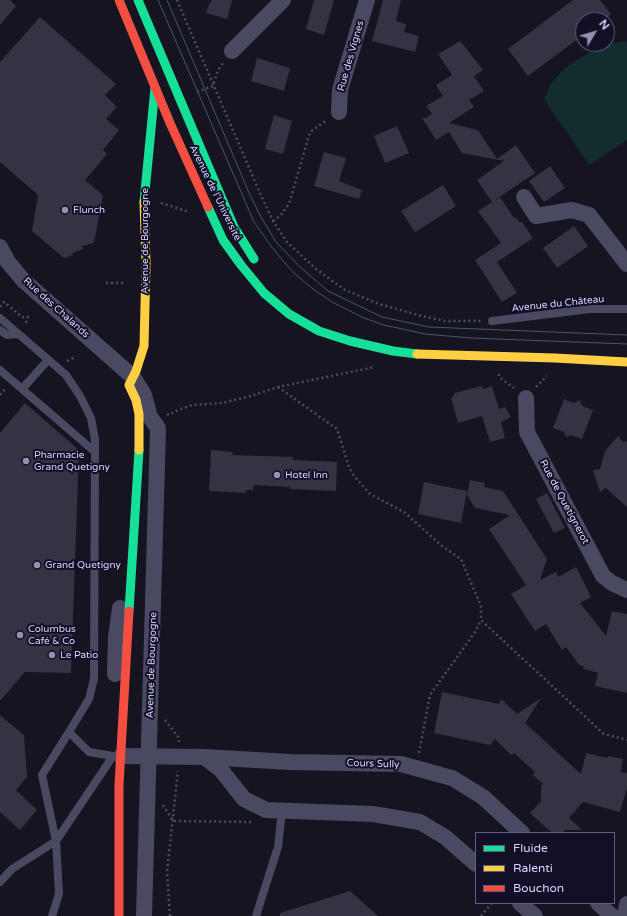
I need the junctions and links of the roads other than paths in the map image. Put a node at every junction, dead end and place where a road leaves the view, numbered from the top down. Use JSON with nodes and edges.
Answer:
{"nodes":[{"id":1,"x":119,"y":0,"type":"edge"},
{"id":2,"x":138,"y":0,"type":"edge"},
{"id":3,"x":282,"y":0,"type":"edge"},
{"id":4,"x":367,"y":0,"type":"edge"},
{"id":5,"x":232,"y":51,"type":"road end"},
{"id":6,"x":155,"y":88,"type":"junction"},
{"id":7,"x":339,"y":112,"type":"road end"},
{"id":8,"x":524,"y":197,"type":"dead end"},
{"id":9,"x":0,"y":247,"type":"edge"},
{"id":10,"x":627,"y":264,"type":"edge"},
{"id":11,"x":259,"y":268,"type":"dead end"},
{"id":12,"x":627,"y":309,"type":"edge"},
{"id":13,"x":0,"y":318,"type":"edge"},
{"id":14,"x":320,"y":321,"type":"dead end"},
{"id":15,"x":492,"y":321,"type":"road end"},
{"id":16,"x":0,"y":330,"type":"edge"},
{"id":17,"x":18,"y":334,"type":"junction"},
{"id":18,"x":350,"y":341,"type":"junction"},
{"id":19,"x":48,"y":360,"type":"junction"},
{"id":20,"x":627,"y":362,"type":"edge"},
{"id":21,"x":118,"y":364,"type":"joint"},
{"id":22,"x":0,"y":370,"type":"edge"},
{"id":23,"x":131,"y":381,"type":"junction"},
{"id":24,"x":22,"y":389,"type":"junction"},
{"id":25,"x":526,"y":398,"type":"road end"},
{"id":26,"x":138,"y":431,"type":"joint"},
{"id":27,"x":95,"y":452,"type":"junction"},
{"id":28,"x":627,"y":590,"type":"edge"},
{"id":29,"x":70,"y":732,"type":"junction"},
{"id":30,"x":117,"y":756,"type":"junction"},
{"id":31,"x":145,"y":756,"type":"junction"},
{"id":32,"x":204,"y":757,"type":"junction"},
{"id":33,"x":281,"y":817,"type":"junction"},
{"id":34,"x":521,"y":832,"type":"edge"},
{"id":35,"x":56,"y":841,"type":"junction"},
{"id":36,"x":475,"y":863,"type":"edge"},
{"id":37,"x":0,"y":882,"type":"edge"},
{"id":38,"x":599,"y":904,"type":"edge"},
{"id":39,"x":627,"y":904,"type":"edge"},
{"id":40,"x":52,"y":916,"type":"edge"},
{"id":41,"x":111,"y":916,"type":"edge"},
{"id":42,"x":119,"y":916,"type":"edge"},
{"id":43,"x":134,"y":916,"type":"edge"},
{"id":44,"x":144,"y":916,"type":"edge"},
{"id":45,"x":256,"y":916,"type":"edge"},
{"id":46,"x":612,"y":916,"type":"edge"},
{"id":47,"x":625,"y":916,"type":"edge"}],
"edges":[{"from":1,"to":6,"type":"main road","name":"Avenue de l'Université"},
{"from":2,"to":11,"type":"main road","name":"Avenue de l'Université"},
{"from":3,"to":5,"type":"street"},
{"from":4,"to":7,"type":"street","name":"Rue des Vignes"},
{"from":6,"to":18,"type":"main road","name":"Avenue de l'Université"},
{"from":6,"to":23,"type":"main road","name":"Avenue de Bourgogne"},
{"from":8,"to":10,"type":"street"},
{"from":9,"to":21,"type":"street","name":"Rue des Chalands"},
{"from":12,"to":15,"type":"lane","name":"Avenue du Château"},
{"from":13,"to":17,"type":"lane"},
{"from":14,"to":18,"type":"main road"},
{"from":16,"to":17,"type":"lane"},
{"from":17,"to":19,"type":"lane"},
{"from":18,"to":20,"type":"main road","name":"Avenue de l'Université"},
{"from":19,"to":24,"type":"lane"},
{"from":19,"to":27,"type":"lane"},
{"from":21,"to":23,"type":"street","name":"Avenue de Bourgogne"},
{"from":22,"to":24,"type":"lane"},
{"from":23,"to":26,"type":"main road","name":"Avenue de Bourgogne"},
{"from":23,"to":31,"type":"street","name":"Avenue de Bourgogne"},
{"from":24,"to":27,"type":"lane"},
{"from":25,"to":28,"type":"street","name":"Rue de Quetignerot"},
{"from":26,"to":30,"type":"street","name":"Avenue de Bourgogne"},
{"from":27,"to":29,"type":"lane"},
{"from":29,"to":30,"type":"lane"},
{"from":29,"to":35,"type":"lane"},
{"from":30,"to":31,"type":"street","name":"Cours Sully"},
{"from":30,"to":35,"type":"lane"},
{"from":30,"to":41,"type":"street","name":"Avenue de Bourgogne"},
{"from":30,"to":42,"type":"main road","name":"Avenue de Bourgogne"},
{"from":31,"to":32,"type":"street","name":"Cours Sully"},
{"from":31,"to":43,"type":"street","name":"Avenue de Bourgogne"},
{"from":31,"to":44,"type":"street","name":"Avenue de Bourgogne"},
{"from":32,"to":33,"type":"street"},
{"from":32,"to":34,"type":"street","name":"Cours Sully"},
{"from":33,"to":36,"type":"street"},
{"from":33,"to":45,"type":"lane"},
{"from":35,"to":37,"type":"lane"},
{"from":35,"to":40,"type":"lane"},
{"from":38,"to":46,"type":"street"},
{"from":39,"to":47,"type":"street"}]}
